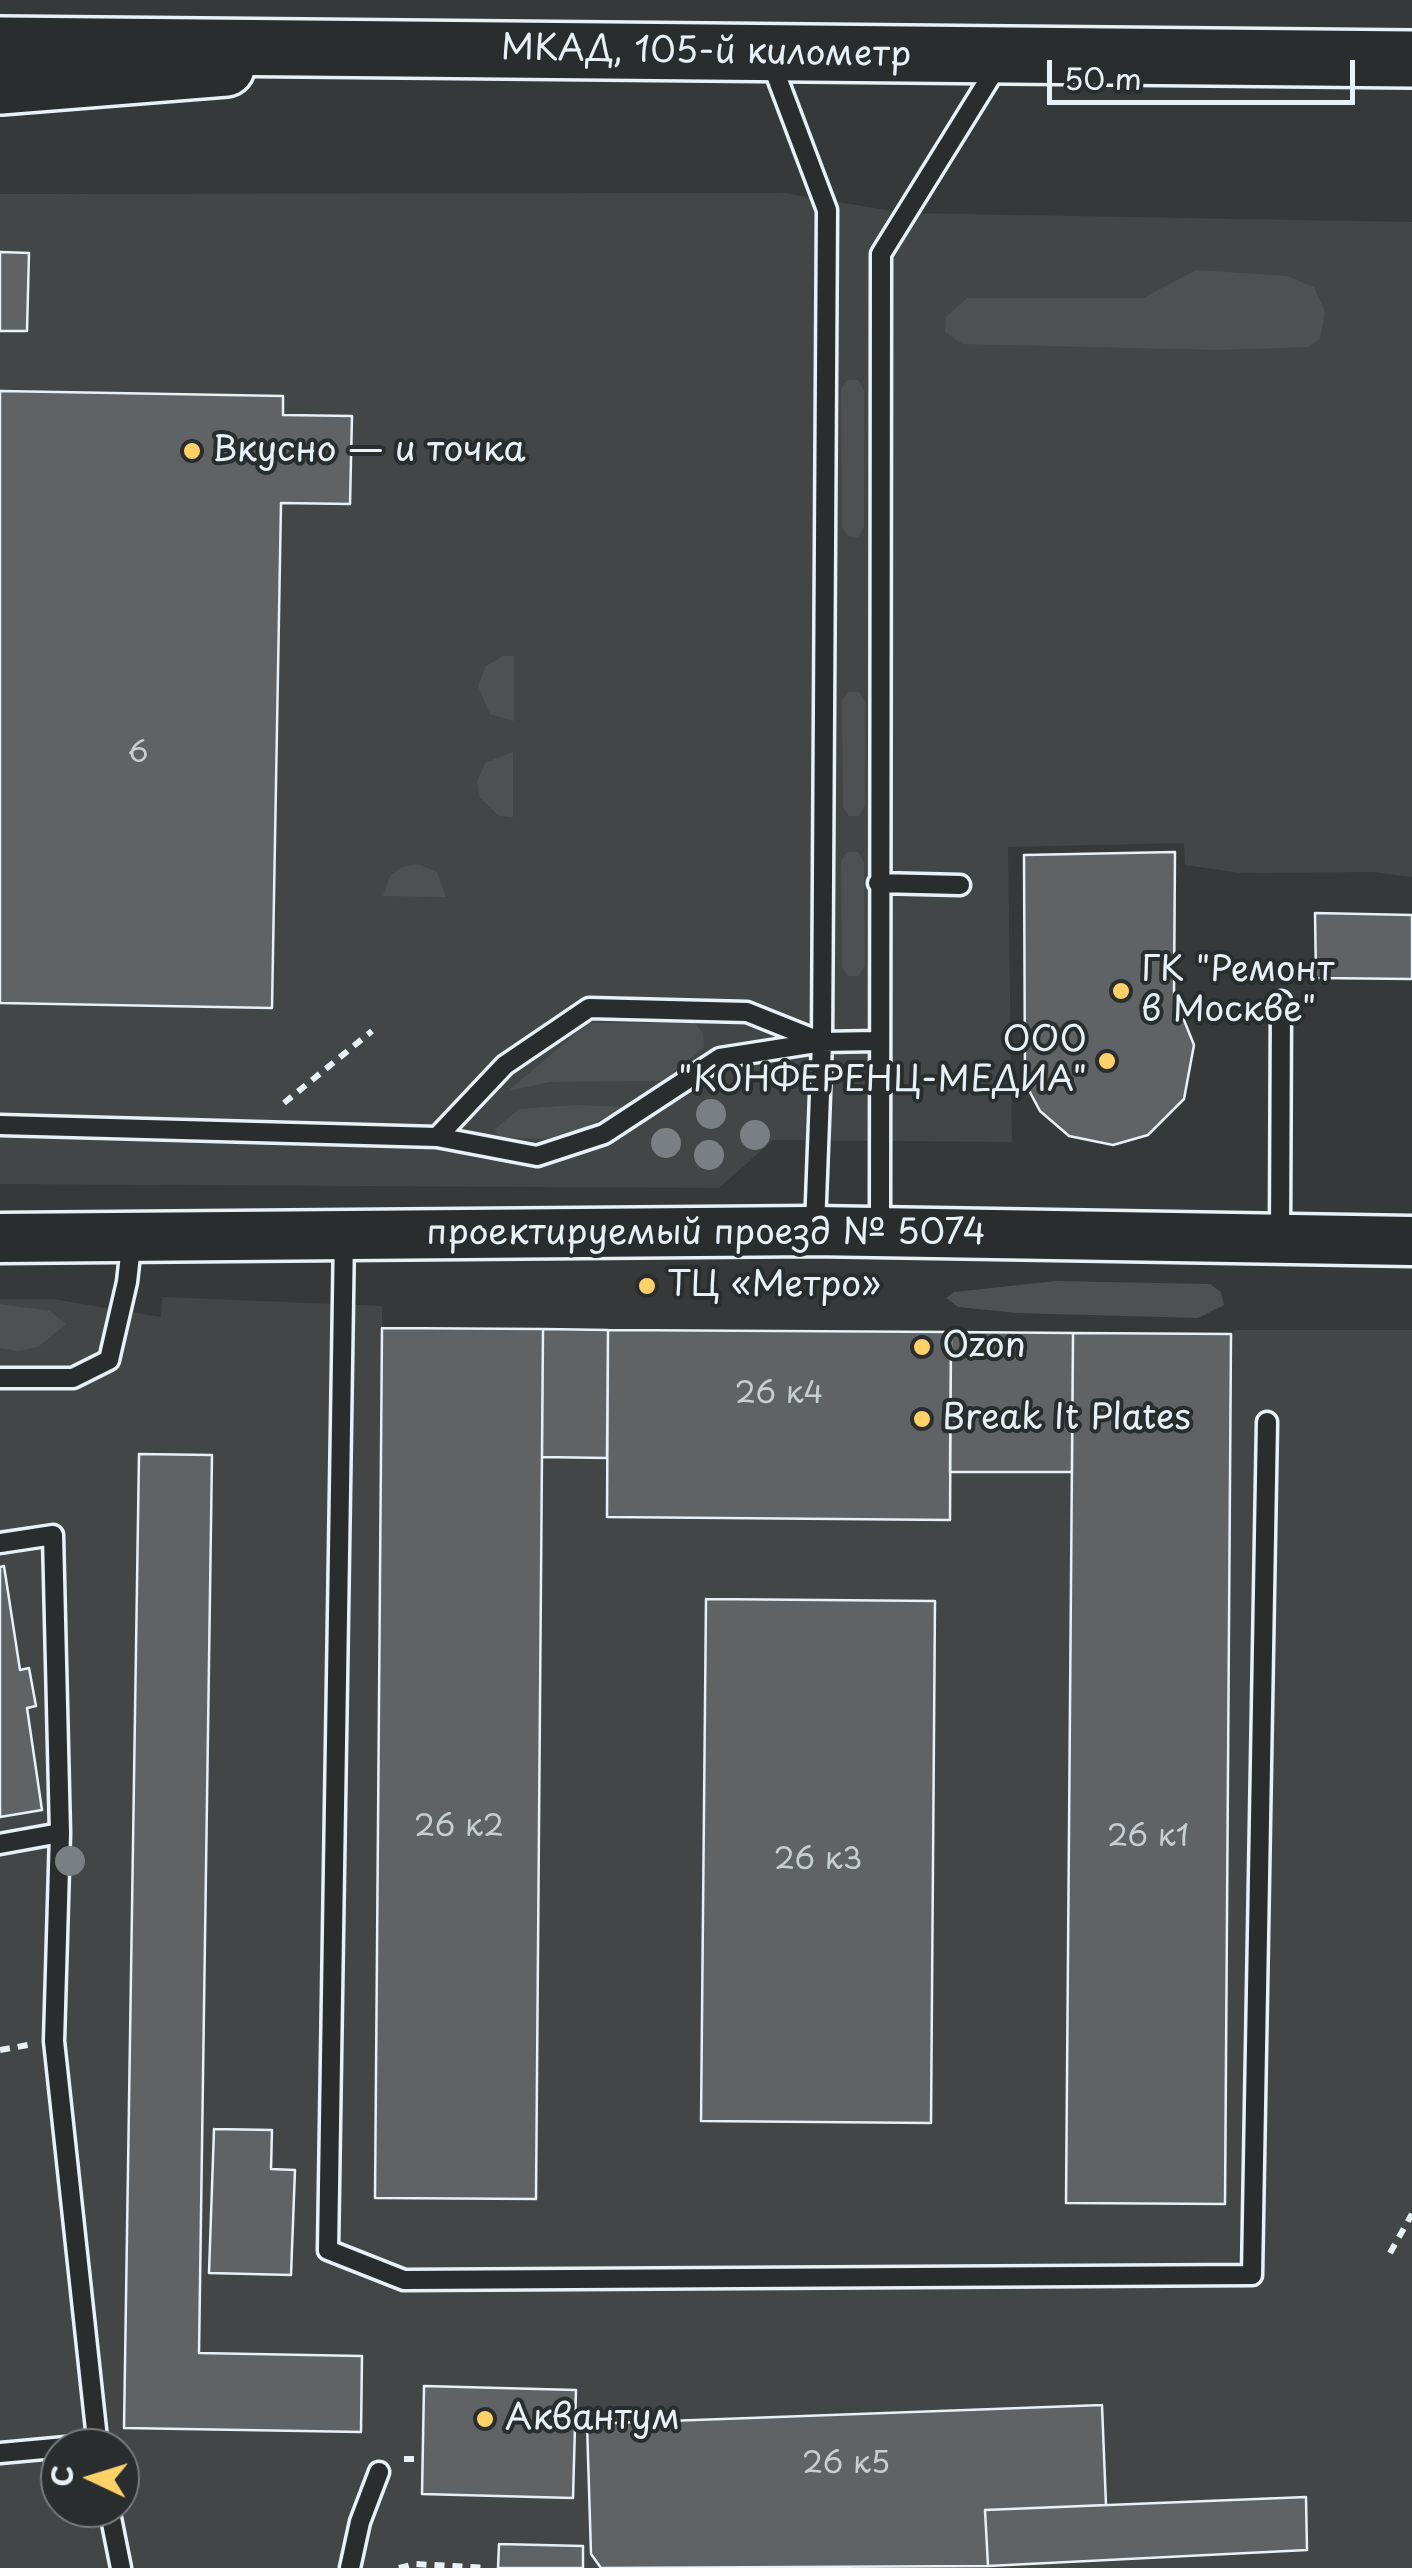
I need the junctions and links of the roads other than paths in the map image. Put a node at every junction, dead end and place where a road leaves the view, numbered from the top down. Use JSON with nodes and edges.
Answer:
{"nodes":[{"id":1,"x":0,"y":45,"type":"edge"},
{"id":2,"x":476,"y":49,"type":"junction"},
{"id":3,"x":768,"y":54,"type":"junction"},
{"id":4,"x":1003,"y":57,"type":"junction"},
{"id":5,"x":1412,"y":60,"type":"edge"},
{"id":6,"x":0,"y":86,"type":"edge"},
{"id":7,"x":878,"y":883,"type":"junction"},
{"id":8,"x":960,"y":885,"type":"dead end"},
{"id":9,"x":1281,"y":1002,"type":"dead end"},
{"id":10,"x":877,"y":1041,"type":"junction"},
{"id":11,"x":822,"y":1042,"type":"junction"},
{"id":12,"x":0,"y":1125,"type":"edge"},
{"id":13,"x":437,"y":1138,"type":"junction"},
{"id":14,"x":814,"y":1231,"type":"junction"},
{"id":15,"x":880,"y":1231,"type":"junction"},
{"id":16,"x":344,"y":1234,"type":"junction"},
{"id":17,"x":132,"y":1237,"type":"junction"},
{"id":18,"x":0,"y":1238,"type":"edge"},
{"id":19,"x":1280,"y":1238,"type":"junction"},
{"id":20,"x":1412,"y":1241,"type":"edge"},
{"id":21,"x":0,"y":1378,"type":"edge"},
{"id":22,"x":1267,"y":1422,"type":"dead end"},
{"id":23,"x":0,"y":1543,"type":"edge"},
{"id":24,"x":60,"y":1834,"type":"junction"},
{"id":25,"x":0,"y":1844,"type":"edge"},
{"id":26,"x":96,"y":2428,"type":"edge"},
{"id":27,"x":40,"y":2450,"type":"edge"},
{"id":28,"x":0,"y":2453,"type":"edge"},
{"id":29,"x":379,"y":2472,"type":"dead end"},
{"id":30,"x":113,"y":2528,"type":"edge"},
{"id":31,"x":121,"y":2568,"type":"edge"},
{"id":32,"x":350,"y":2568,"type":"edge"}],
"edges":[{"from":1,"to":2,"type":"main road","name":"МКАД, 105-й километр"},
{"from":2,"to":3,"type":"main road","name":"МКАД, 105-й километр"},
{"from":2,"to":6,"type":"main road"},
{"from":3,"to":4,"type":"main road","name":"МКАД, 105-й километр"},
{"from":3,"to":11,"type":"lane"},
{"from":4,"to":5,"type":"main road","name":"МКАД, 105-й километр"},
{"from":4,"to":7,"type":"lane"},
{"from":7,"to":8,"type":"lane"},
{"from":7,"to":10,"type":"lane"},
{"from":9,"to":19,"type":"lane"},
{"from":10,"to":11,"type":"lane"},
{"from":10,"to":15,"type":"lane"},
{"from":11,"to":13,"type":"lane"},
{"from":11,"to":13,"type":"lane"},
{"from":11,"to":14,"type":"lane"},
{"from":12,"to":13,"type":"lane"},
{"from":14,"to":15,"type":"street","name":"проектируемый проезд № 5074"},
{"from":14,"to":16,"type":"street","name":"проектируемый проезд № 5074"},
{"from":15,"to":19,"type":"street","name":"проектируемый проезд № 5074"},
{"from":16,"to":17,"type":"street","name":"проектируемый проезд № 5074"},
{"from":16,"to":22,"type":"lane"},
{"from":17,"to":18,"type":"street","name":"проектируемый проезд № 5074"},
{"from":17,"to":21,"type":"lane"},
{"from":19,"to":20,"type":"street","name":"проектируемый проезд № 5074"},
{"from":23,"to":24,"type":"lane"},
{"from":24,"to":25,"type":"lane"},
{"from":24,"to":26,"type":"lane"},
{"from":27,"to":28,"type":"lane"},
{"from":29,"to":32,"type":"lane"},
{"from":30,"to":31,"type":"lane"}]}
